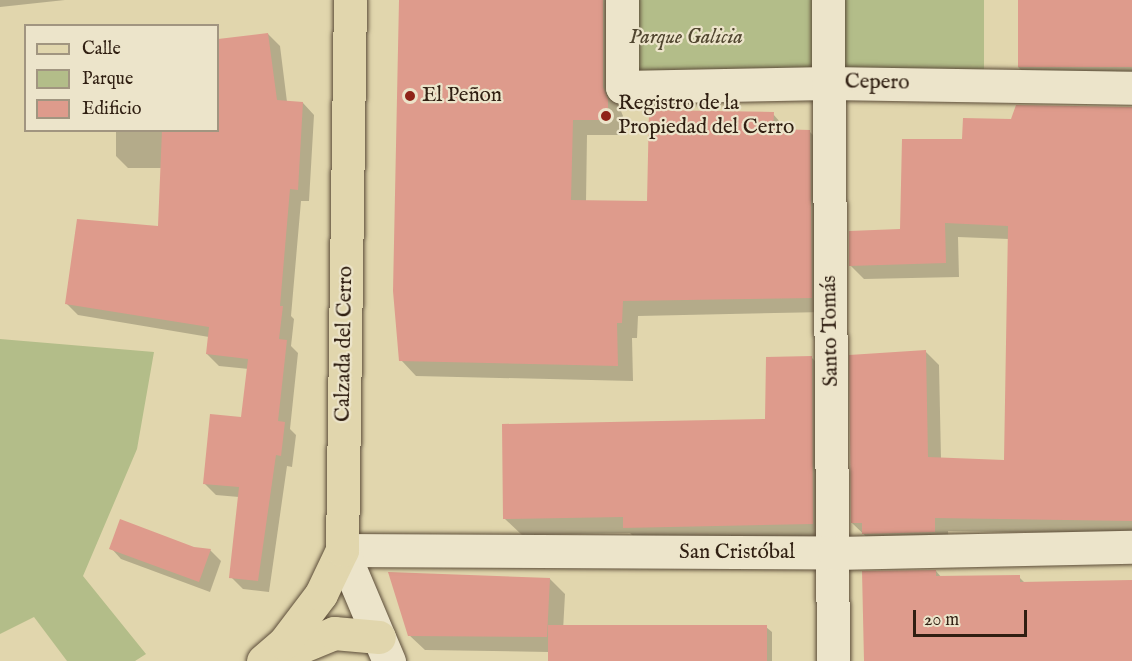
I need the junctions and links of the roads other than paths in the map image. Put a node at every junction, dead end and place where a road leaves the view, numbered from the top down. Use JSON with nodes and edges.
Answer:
{"nodes":[{"id":1,"x":350,"y":0,"type":"edge"},
{"id":2,"x":622,"y":0,"type":"edge"},
{"id":3,"x":828,"y":0,"type":"edge"},
{"id":4,"x":828,"y":83,"type":"junction"},
{"id":5,"x":1132,"y":88,"type":"edge"},
{"id":6,"x":1132,"y":547,"type":"edge"},
{"id":7,"x":342,"y":550,"type":"junction"},
{"id":8,"x":834,"y":553,"type":"junction"},
{"id":9,"x":384,"y":649,"type":"edge"},
{"id":10,"x":263,"y":661,"type":"edge"},
{"id":11,"x":269,"y":661,"type":"edge"},
{"id":12,"x":833,"y":661,"type":"edge"}],
"edges":[{"from":1,"to":7,"type":"main road","name":"Calzada del Cerro"},
{"from":2,"to":4,"type":"street","name":"Cepero"},
{"from":3,"to":4,"type":"street","name":"Santo Tomás"},
{"from":4,"to":5,"type":"street","name":"Cepero"},
{"from":4,"to":8,"type":"street","name":"Santo Tomás"},
{"from":6,"to":8,"type":"street","name":"San Cristóbal"},
{"from":7,"to":8,"type":"street","name":"San Cristóbal"},
{"from":7,"to":9,"type":"street"},
{"from":7,"to":10,"type":"main road","name":"Calzada del Cerro"},
{"from":8,"to":12,"type":"street","name":"Santo Tomás"},
{"from":9,"to":11,"type":"main road"}]}
